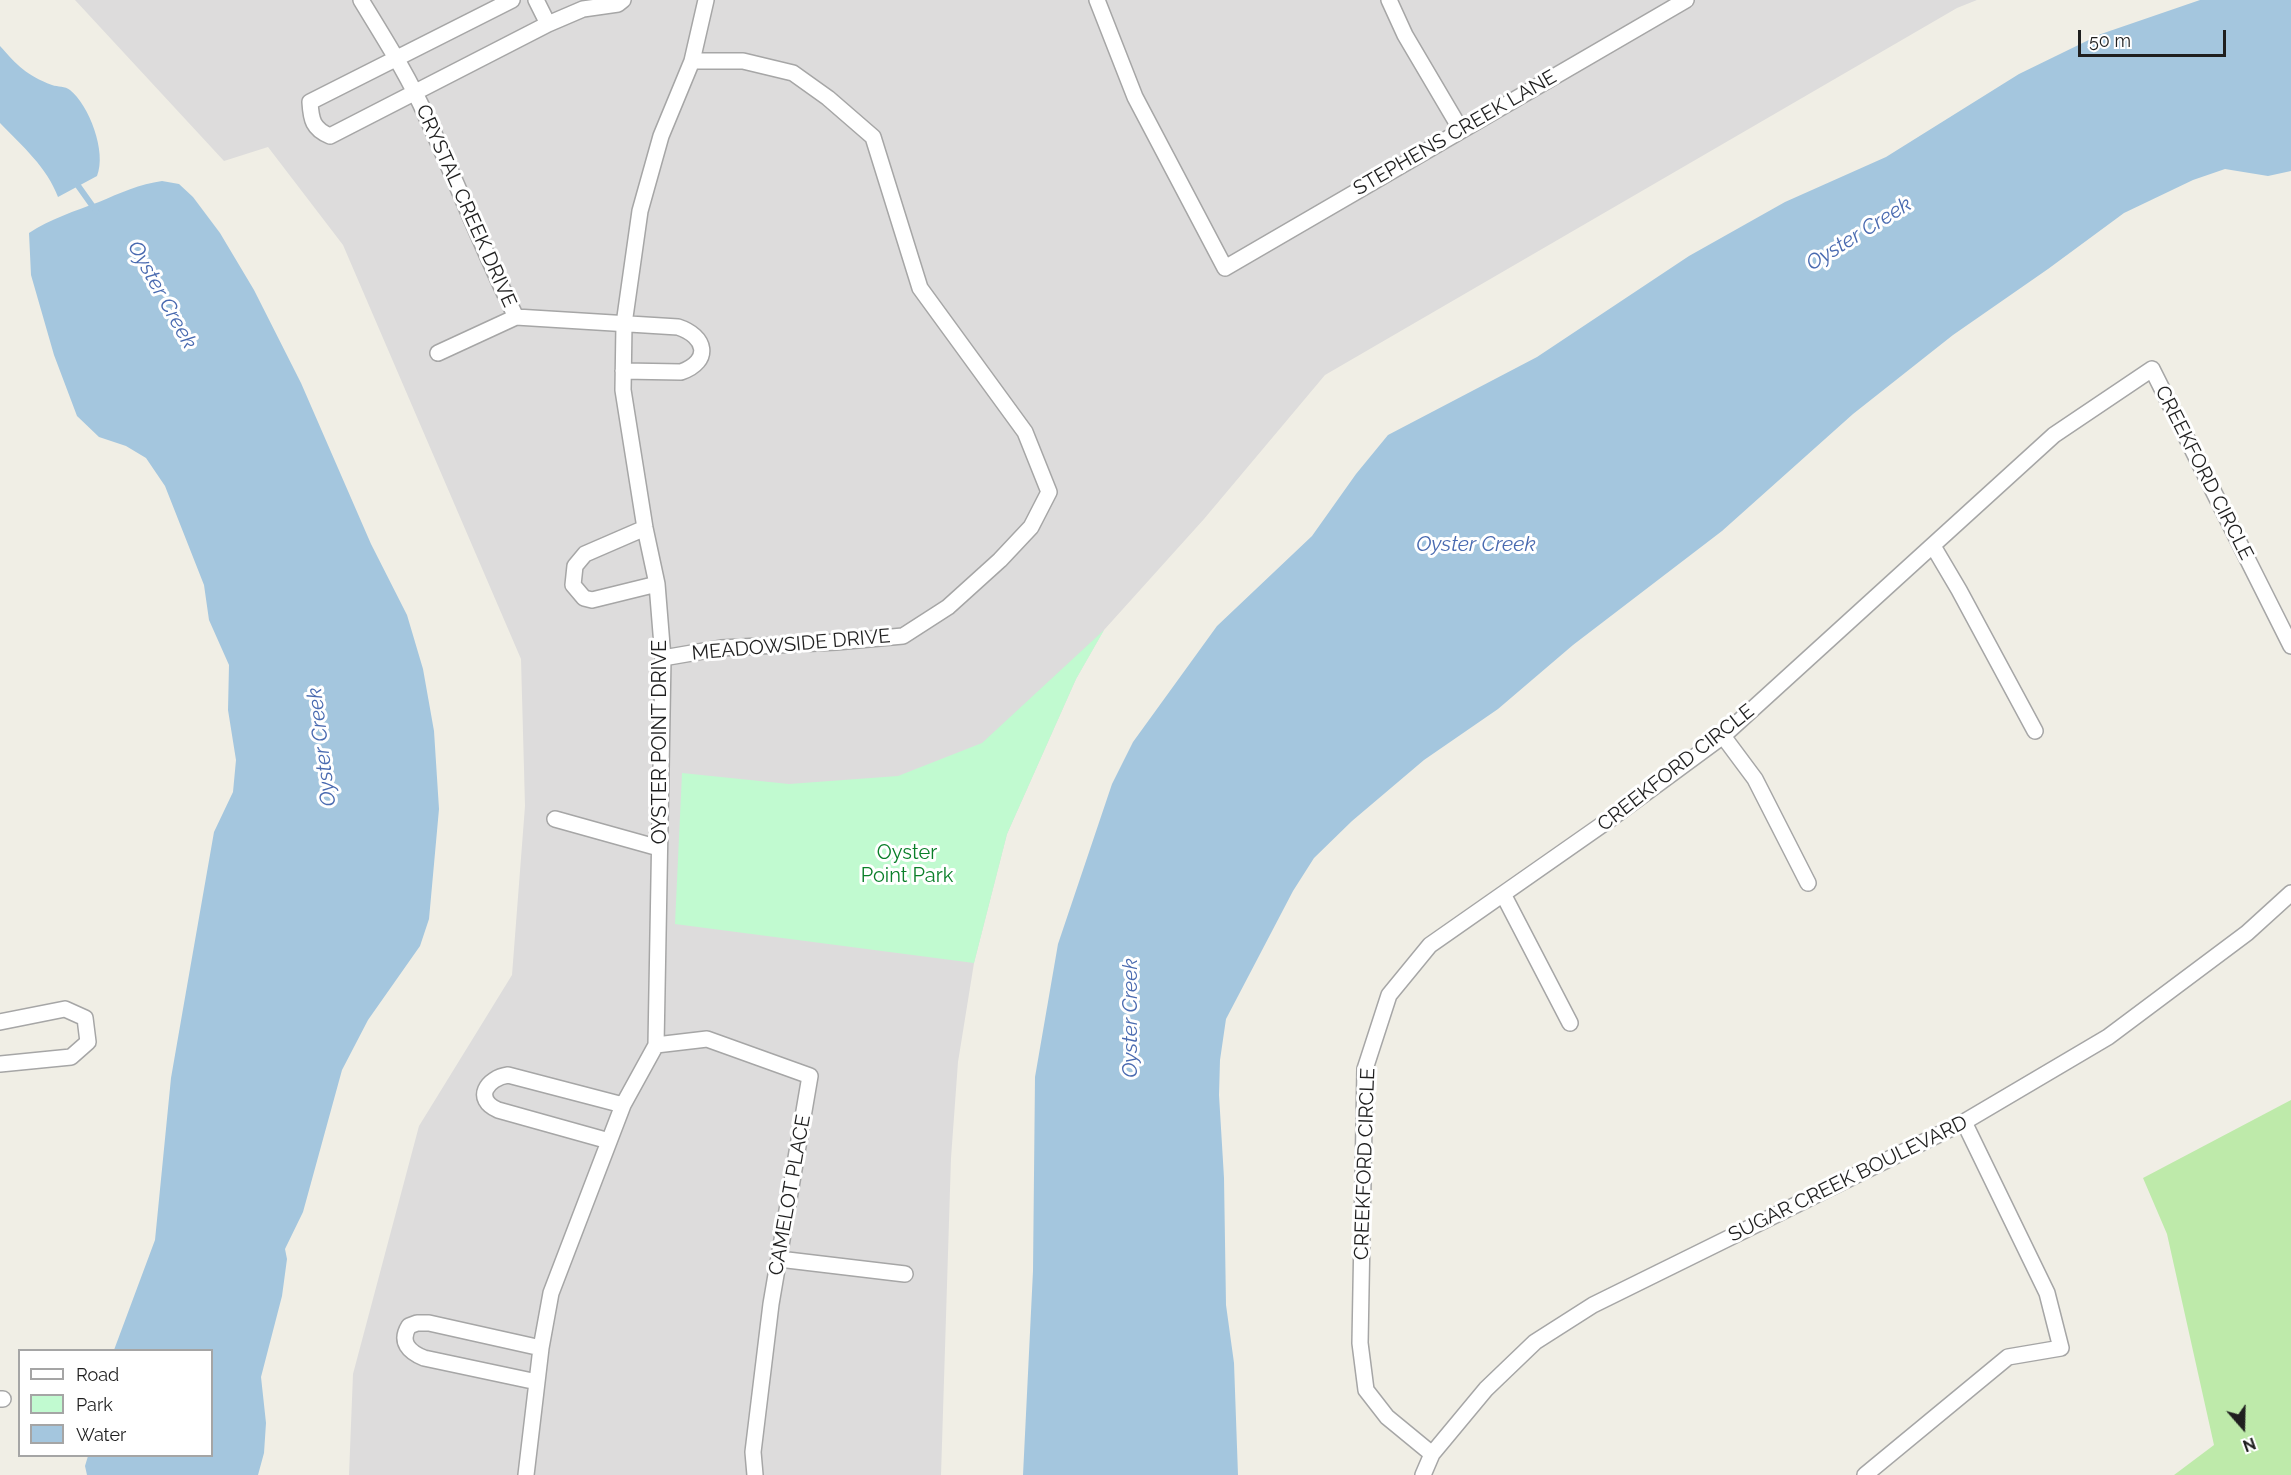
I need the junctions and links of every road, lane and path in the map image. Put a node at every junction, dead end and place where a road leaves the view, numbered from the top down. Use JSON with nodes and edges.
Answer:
{"nodes":[{"id":1,"x":361,"y":0,"type":"edge"},
{"id":2,"x":512,"y":0,"type":"edge"},
{"id":3,"x":536,"y":0,"type":"edge"},
{"id":4,"x":623,"y":0,"type":"edge"},
{"id":5,"x":706,"y":0,"type":"edge"},
{"id":6,"x":1097,"y":0,"type":"edge"},
{"id":7,"x":1389,"y":0,"type":"edge"},
{"id":8,"x":1686,"y":0,"type":"edge"},
{"id":9,"x":548,"y":24,"type":"junction"},
{"id":10,"x":396,"y":57,"type":"junction"},
{"id":11,"x":692,"y":61,"type":"junction"},
{"id":12,"x":414,"y":92,"type":"junction"},
{"id":13,"x":1461,"y":130,"type":"junction"},
{"id":14,"x":516,"y":317,"type":"junction"},
{"id":15,"x":624,"y":324,"type":"junction"},
{"id":16,"x":438,"y":353,"type":"dead end"},
{"id":17,"x":623,"y":371,"type":"junction"},
{"id":18,"x":645,"y":528,"type":"junction"},
{"id":19,"x":1933,"y":546,"type":"junction"},
{"id":20,"x":657,"y":584,"type":"junction"},
{"id":21,"x":2287,"y":627,"type":"edge"},
{"id":22,"x":2291,"y":646,"type":"edge"},
{"id":23,"x":663,"y":658,"type":"junction"},
{"id":24,"x":2035,"y":731,"type":"dead end"},
{"id":25,"x":1723,"y":736,"type":"junction"},
{"id":26,"x":555,"y":819,"type":"dead end"},
{"id":27,"x":659,"y":848,"type":"junction"},
{"id":28,"x":1808,"y":883,"type":"dead end"},
{"id":29,"x":1503,"y":894,"type":"junction"},
{"id":30,"x":2291,"y":894,"type":"edge"},
{"id":31,"x":0,"y":1022,"type":"edge"},
{"id":32,"x":1570,"y":1023,"type":"dead end"},
{"id":33,"x":656,"y":1045,"type":"junction"},
{"id":34,"x":0,"y":1064,"type":"edge"},
{"id":35,"x":623,"y":1105,"type":"junction"},
{"id":36,"x":1964,"y":1122,"type":"junction"},
{"id":37,"x":609,"y":1141,"type":"junction"},
{"id":38,"x":779,"y":1259,"type":"junction"},
{"id":39,"x":905,"y":1274,"type":"dead end"},
{"id":40,"x":541,"y":1348,"type":"junction"},
{"id":41,"x":537,"y":1382,"type":"junction"},
{"id":42,"x":1432,"y":1454,"type":"junction"},
{"id":43,"x":526,"y":1475,"type":"edge"},
{"id":44,"x":755,"y":1475,"type":"edge"},
{"id":45,"x":1423,"y":1475,"type":"edge"},
{"id":46,"x":1865,"y":1475,"type":"edge"}],
"edges":[{"from":1,"to":10,"type":"street","name":"CRYSTAL CREEK DRIVE"},
{"from":2,"to":10,"type":"street"},
{"from":3,"to":9,"type":"street"},
{"from":4,"to":9,"type":"street"},
{"from":5,"to":11,"type":"street","name":"OYSTER POINT DRIVE"},
{"from":6,"to":13,"type":"street","name":"STEPHENS CREEK LANE"},
{"from":7,"to":13,"type":"street"},
{"from":8,"to":13,"type":"street","name":"STEPHENS CREEK LANE"},
{"from":9,"to":12,"type":"street"},
{"from":10,"to":12,"type":"street","name":"CRYSTAL CREEK DRIVE"},
{"from":10,"to":12,"type":"street"},
{"from":11,"to":15,"type":"street","name":"OYSTER POINT DRIVE"},
{"from":11,"to":23,"type":"street","name":"MEADOWSIDE DRIVE"},
{"from":12,"to":14,"type":"street","name":"CRYSTAL CREEK DRIVE"},
{"from":14,"to":15,"type":"street","name":"CRYSTAL CREEK DRIVE"},
{"from":14,"to":16,"type":"street"},
{"from":15,"to":17,"type":"street","name":"OYSTER POINT DRIVE"},
{"from":15,"to":17,"type":"street","name":"CRYSTAL CREEK DRIVE"},
{"from":17,"to":18,"type":"street","name":"OYSTER POINT DRIVE"},
{"from":18,"to":20,"type":"street","name":"OYSTER POINT DRIVE"},
{"from":18,"to":20,"type":"street"},
{"from":19,"to":21,"type":"street","name":"CREEKFORD CIRCLE"},
{"from":19,"to":24,"type":"street"},
{"from":19,"to":25,"type":"street","name":"CREEKFORD CIRCLE"},
{"from":20,"to":23,"type":"street","name":"OYSTER POINT DRIVE"},
{"from":21,"to":22,"type":"street","name":"CREEKFORD CIRCLE"},
{"from":23,"to":27,"type":"street","name":"OYSTER POINT DRIVE"},
{"from":25,"to":28,"type":"street"},
{"from":25,"to":29,"type":"street","name":"CREEKFORD CIRCLE"},
{"from":26,"to":27,"type":"street"},
{"from":27,"to":33,"type":"street","name":"OYSTER POINT DRIVE"},
{"from":29,"to":32,"type":"street"},
{"from":29,"to":42,"type":"street","name":"CREEKFORD CIRCLE"},
{"from":30,"to":36,"type":"street","name":"SUGAR CREEK BOULEVARD"},
{"from":31,"to":34,"type":"street"},
{"from":33,"to":35,"type":"street","name":"OYSTER POINT DRIVE"},
{"from":33,"to":38,"type":"street","name":"CAMELOT PLACE"},
{"from":35,"to":37,"type":"street","name":"OYSTER POINT DRIVE"},
{"from":35,"to":37,"type":"street"},
{"from":36,"to":42,"type":"street","name":"SUGAR CREEK BOULEVARD"},
{"from":36,"to":46,"type":"street"},
{"from":37,"to":40,"type":"street","name":"OYSTER POINT DRIVE"},
{"from":38,"to":39,"type":"street"},
{"from":38,"to":44,"type":"street","name":"CAMELOT PLACE"},
{"from":40,"to":41,"type":"street","name":"OYSTER POINT DRIVE"},
{"from":40,"to":41,"type":"street"},
{"from":41,"to":43,"type":"street","name":"OYSTER POINT DRIVE"},
{"from":42,"to":45,"type":"street","name":"SUGAR CREEK BOULEVARD"}]}
